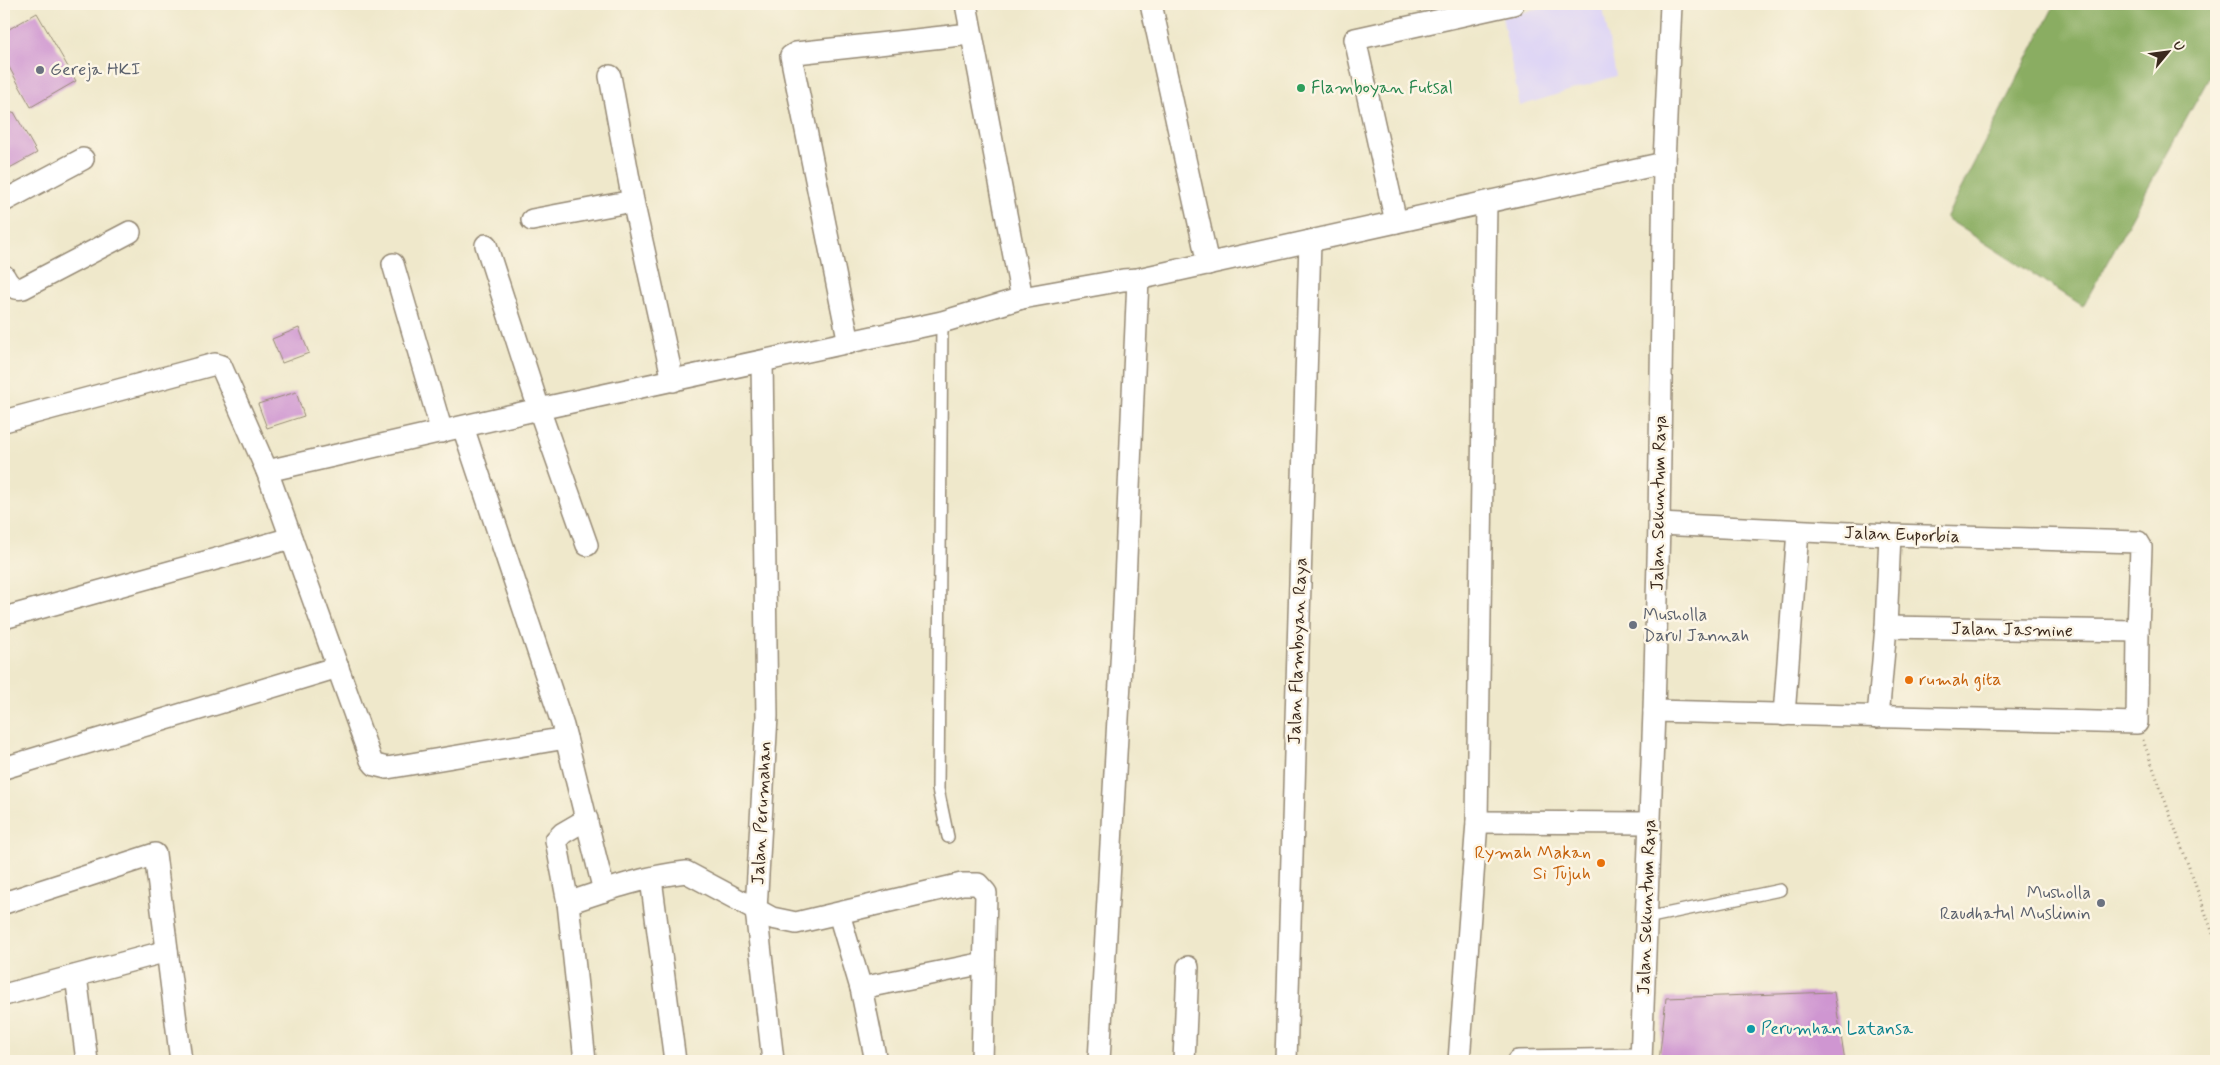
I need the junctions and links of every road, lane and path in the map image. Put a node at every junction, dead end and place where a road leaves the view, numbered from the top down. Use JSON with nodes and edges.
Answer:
{"nodes":[{"id":1,"x":966,"y":4,"type":"edge"},
{"id":2,"x":1151,"y":4,"type":"edge"},
{"id":3,"x":1513,"y":4,"type":"edge"},
{"id":4,"x":1671,"y":4,"type":"edge"},
{"id":5,"x":970,"y":34,"type":"junction"},
{"id":6,"x":610,"y":76,"type":"dead end"},
{"id":7,"x":83,"y":159,"type":"dead end"},
{"id":8,"x":1664,"y":164,"type":"junction"},
{"id":9,"x":4,"y":201,"type":"edge"},
{"id":10,"x":633,"y":201,"type":"junction"},
{"id":11,"x":1486,"y":203,"type":"junction"},
{"id":12,"x":532,"y":220,"type":"dead end"},
{"id":13,"x":1396,"y":222,"type":"junction"},
{"id":14,"x":130,"y":232,"type":"dead end"},
{"id":15,"x":1310,"y":241,"type":"junction"},
{"id":16,"x":486,"y":245,"type":"dead end"},
{"id":17,"x":393,"y":264,"type":"dead end"},
{"id":18,"x":1208,"y":264,"type":"junction"},
{"id":19,"x":4,"y":276,"type":"edge"},
{"id":20,"x":1138,"y":279,"type":"junction"},
{"id":21,"x":1022,"y":298,"type":"junction"},
{"id":22,"x":942,"y":322,"type":"junction"},
{"id":23,"x":849,"y":343,"type":"junction"},
{"id":24,"x":762,"y":362,"type":"junction"},
{"id":25,"x":673,"y":381,"type":"junction"},
{"id":26,"x":539,"y":409,"type":"junction"},
{"id":27,"x":4,"y":421,"type":"edge"},
{"id":28,"x":463,"y":427,"type":"junction"},
{"id":29,"x":442,"y":432,"type":"junction"},
{"id":30,"x":267,"y":471,"type":"junction"},
{"id":31,"x":1659,"y":524,"type":"junction"},
{"id":32,"x":1798,"y":531,"type":"junction"},
{"id":33,"x":1890,"y":535,"type":"junction"},
{"id":34,"x":291,"y":538,"type":"junction"},
{"id":35,"x":587,"y":545,"type":"dead end"},
{"id":36,"x":4,"y":618,"type":"edge"},
{"id":37,"x":1886,"y":627,"type":"junction"},
{"id":38,"x":2138,"y":632,"type":"junction"},
{"id":39,"x":338,"y":667,"type":"junction"},
{"id":40,"x":1654,"y":711,"type":"junction"},
{"id":41,"x":1784,"y":715,"type":"junction"},
{"id":42,"x":1878,"y":717,"type":"junction"},
{"id":43,"x":2137,"y":723,"type":"junction"},
{"id":44,"x":566,"y":738,"type":"junction"},
{"id":45,"x":4,"y":768,"type":"edge"},
{"id":46,"x":587,"y":819,"type":"junction"},
{"id":47,"x":1477,"y":822,"type":"junction"},
{"id":48,"x":1650,"y":823,"type":"junction"},
{"id":49,"x":948,"y":837,"type":"dead end"},
{"id":50,"x":651,"y":879,"type":"junction"},
{"id":51,"x":1780,"y":890,"type":"dead end"},
{"id":52,"x":604,"y":891,"type":"junction"},
{"id":53,"x":4,"y":903,"type":"edge"},
{"id":54,"x":568,"y":903,"type":"junction"},
{"id":55,"x":756,"y":910,"type":"junction"},
{"id":56,"x":839,"y":914,"type":"junction"},
{"id":57,"x":1646,"y":918,"type":"junction"},
{"id":58,"x":2216,"y":942,"type":"edge"},
{"id":59,"x":167,"y":951,"type":"junction"},
{"id":60,"x":984,"y":963,"type":"junction"},
{"id":61,"x":1188,"y":967,"type":"dead end"},
{"id":62,"x":76,"y":976,"type":"junction"},
{"id":63,"x":861,"y":988,"type":"junction"},
{"id":64,"x":4,"y":995,"type":"edge"},
{"id":65,"x":1641,"y":1060,"type":"edge"},
{"id":66,"x":87,"y":1061,"type":"edge"},
{"id":67,"x":181,"y":1061,"type":"edge"},
{"id":68,"x":585,"y":1061,"type":"edge"},
{"id":69,"x":675,"y":1061,"type":"edge"},
{"id":70,"x":773,"y":1061,"type":"edge"},
{"id":71,"x":876,"y":1061,"type":"edge"},
{"id":72,"x":982,"y":1061,"type":"edge"},
{"id":73,"x":1099,"y":1061,"type":"edge"},
{"id":74,"x":1184,"y":1061,"type":"edge"},
{"id":75,"x":1286,"y":1061,"type":"edge"},
{"id":76,"x":1459,"y":1061,"type":"edge"},
{"id":77,"x":1518,"y":1061,"type":"edge"}],
"edges":[{"from":1,"to":5,"type":"street"},
{"from":2,"to":18,"type":"street"},
{"from":3,"to":13,"type":"street"},
{"from":4,"to":8,"type":"street","name":"Jalan Sekuntum Raya"},
{"from":5,"to":21,"type":"street"},
{"from":5,"to":23,"type":"street"},
{"from":6,"to":10,"type":"street"},
{"from":7,"to":9,"type":"street"},
{"from":8,"to":11,"type":"street"},
{"from":8,"to":31,"type":"street","name":"Jalan Sekuntum Raya"},
{"from":10,"to":12,"type":"street"},
{"from":10,"to":25,"type":"street"},
{"from":11,"to":13,"type":"street"},
{"from":11,"to":47,"type":"street"},
{"from":13,"to":15,"type":"street"},
{"from":14,"to":19,"type":"street"},
{"from":15,"to":18,"type":"street"},
{"from":15,"to":75,"type":"street","name":"Jalan Flamboyan Raya"},
{"from":16,"to":26,"type":"street"},
{"from":17,"to":29,"type":"street"},
{"from":18,"to":20,"type":"street"},
{"from":20,"to":21,"type":"street"},
{"from":20,"to":73,"type":"street"},
{"from":21,"to":22,"type":"street"},
{"from":22,"to":23,"type":"street"},
{"from":22,"to":49,"type":"lane"},
{"from":23,"to":24,"type":"street"},
{"from":24,"to":25,"type":"street"},
{"from":24,"to":55,"type":"street","name":"Jalan Perumahan"},
{"from":25,"to":26,"type":"street"},
{"from":26,"to":28,"type":"street"},
{"from":26,"to":35,"type":"street"},
{"from":27,"to":30,"type":"street"},
{"from":28,"to":29,"type":"street"},
{"from":28,"to":44,"type":"street"},
{"from":29,"to":30,"type":"street"},
{"from":30,"to":34,"type":"street"},
{"from":31,"to":32,"type":"street","name":"Jalan Euporbia"},
{"from":31,"to":40,"type":"street","name":"Jalan Sekuntum Raya"},
{"from":32,"to":33,"type":"street","name":"Jalan Euporbia"},
{"from":32,"to":41,"type":"street"},
{"from":33,"to":37,"type":"street"},
{"from":33,"to":38,"type":"street","name":"Jalan Euporbia"},
{"from":34,"to":36,"type":"street"},
{"from":34,"to":39,"type":"street"},
{"from":37,"to":38,"type":"street","name":"Jalan Jasmine"},
{"from":37,"to":42,"type":"street"},
{"from":38,"to":43,"type":"street"},
{"from":39,"to":44,"type":"street"},
{"from":39,"to":45,"type":"street"},
{"from":40,"to":41,"type":"street"},
{"from":40,"to":48,"type":"street","name":"Jalan Sekuntum Raya"},
{"from":41,"to":42,"type":"street"},
{"from":42,"to":43,"type":"street"},
{"from":43,"to":58,"type":"path"},
{"from":44,"to":46,"type":"street"},
{"from":46,"to":52,"type":"street"},
{"from":46,"to":54,"type":"street"},
{"from":47,"to":48,"type":"street"},
{"from":47,"to":76,"type":"street"},
{"from":48,"to":57,"type":"street","name":"Jalan Sekuntum Raya"},
{"from":50,"to":52,"type":"street"},
{"from":50,"to":55,"type":"street"},
{"from":50,"to":69,"type":"street"},
{"from":51,"to":57,"type":"lane"},
{"from":52,"to":54,"type":"street"},
{"from":53,"to":59,"type":"street"},
{"from":54,"to":68,"type":"street"},
{"from":55,"to":56,"type":"street"},
{"from":55,"to":70,"type":"street","name":"Jalan Perumahan"},
{"from":56,"to":60,"type":"street"},
{"from":56,"to":63,"type":"street"},
{"from":57,"to":65,"type":"street","name":"Jalan Sekuntum Raya"},
{"from":59,"to":62,"type":"street"},
{"from":59,"to":67,"type":"street"},
{"from":60,"to":63,"type":"street"},
{"from":60,"to":72,"type":"street"},
{"from":61,"to":74,"type":"street"},
{"from":62,"to":64,"type":"street"},
{"from":62,"to":66,"type":"street"},
{"from":63,"to":71,"type":"street"},
{"from":65,"to":77,"type":"street"}]}
